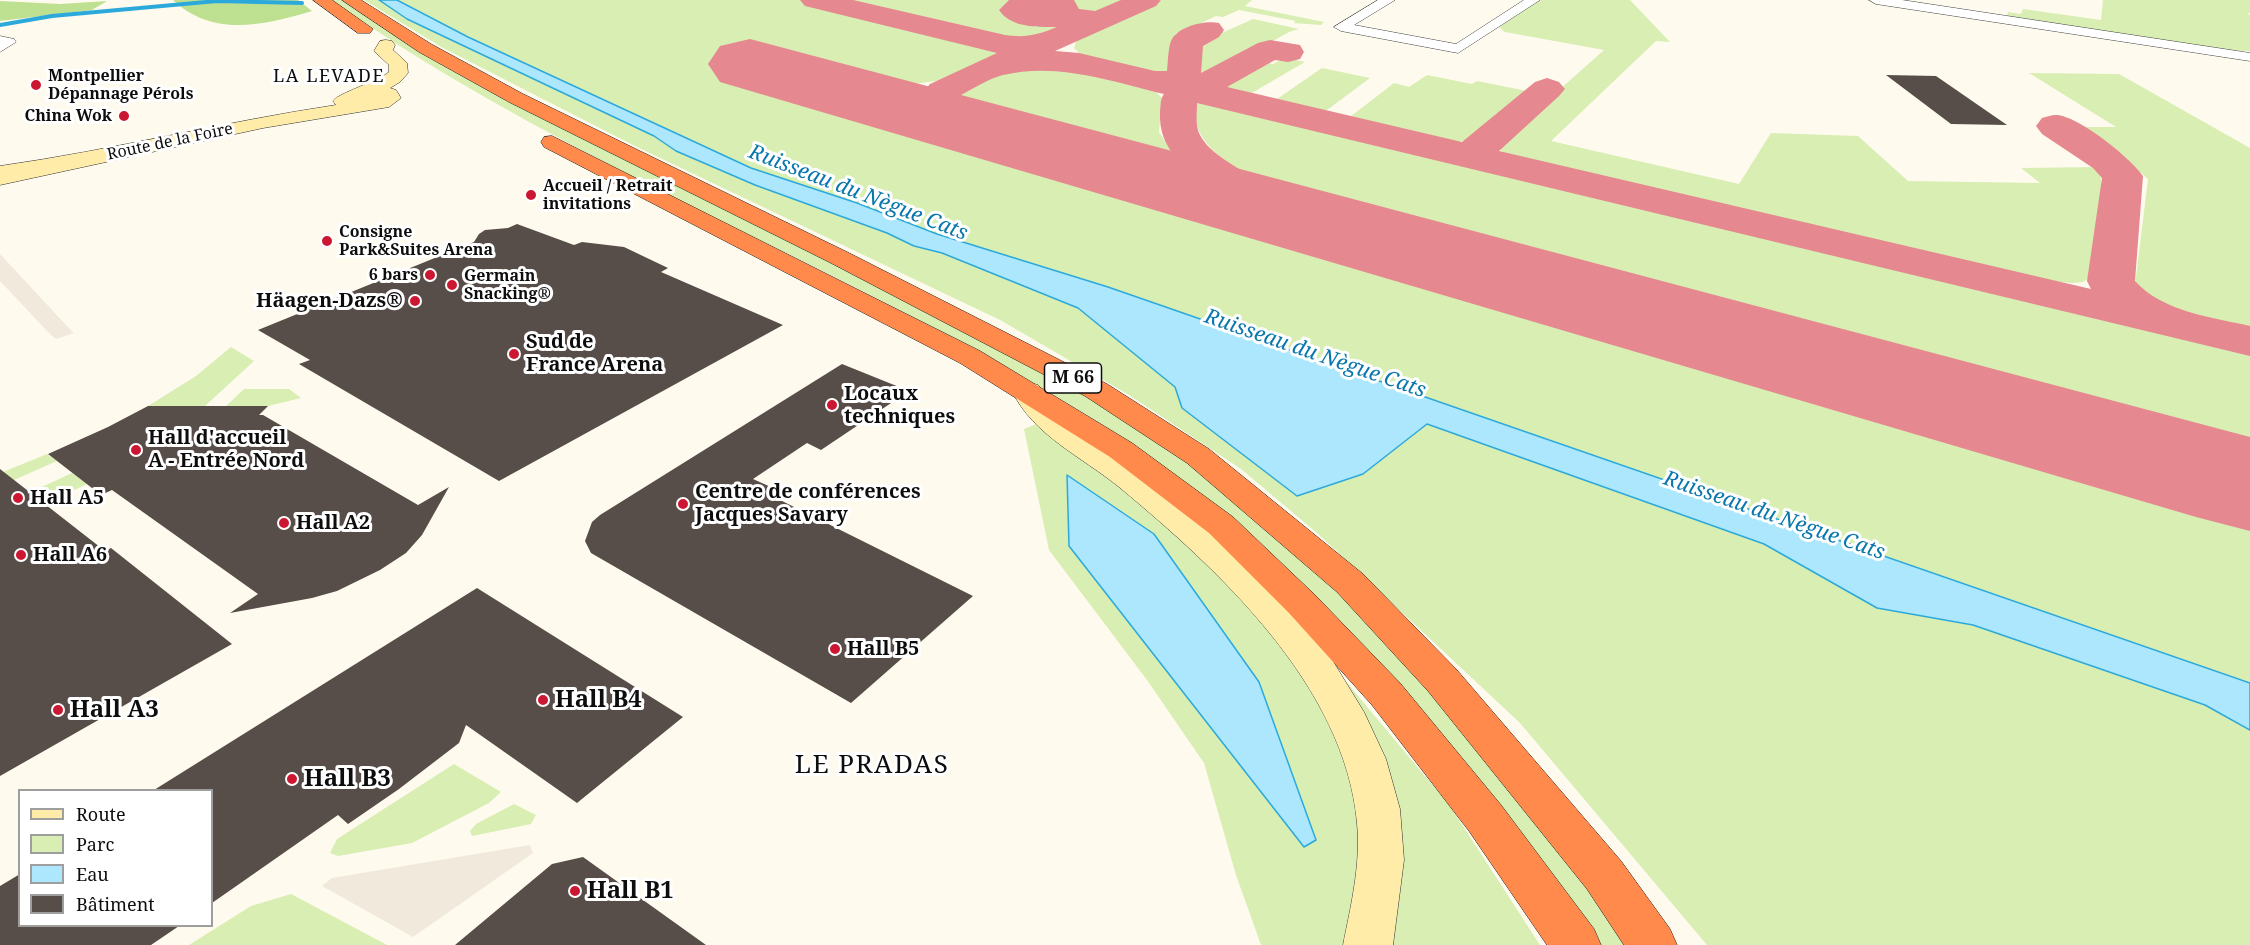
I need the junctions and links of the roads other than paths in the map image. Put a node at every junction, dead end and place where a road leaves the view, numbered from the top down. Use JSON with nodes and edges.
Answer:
{"nodes":[{"id":1,"x":321,"y":0,"type":"edge"},
{"id":2,"x":350,"y":0,"type":"edge"},
{"id":3,"x":1388,"y":0,"type":"edge"},
{"id":4,"x":1533,"y":0,"type":"edge"},
{"id":5,"x":1876,"y":0,"type":"edge"},
{"id":6,"x":1903,"y":2,"type":"edge"},
{"id":7,"x":0,"y":40,"type":"edge"},
{"id":8,"x":387,"y":45,"type":"junction"},
{"id":9,"x":0,"y":48,"type":"edge"},
{"id":10,"x":2250,"y":57,"type":"edge"},
{"id":11,"x":70,"y":163,"type":"junction"},
{"id":12,"x":0,"y":173,"type":"edge"},
{"id":13,"x":0,"y":178,"type":"edge"},
{"id":14,"x":1027,"y":391,"type":"junction"},
{"id":15,"x":1368,"y":945,"type":"edge"},
{"id":16,"x":1576,"y":945,"type":"edge"},
{"id":17,"x":1652,"y":945,"type":"edge"}],
"edges":[{"from":1,"to":8,"type":"highway","number":"M 66"},
{"from":2,"to":17,"type":"highway","number":"M 66"},
{"from":3,"to":4,"type":"street"},
{"from":5,"to":6,"type":"street"},
{"from":6,"to":10,"type":"street"},
{"from":7,"to":9,"type":"street"},
{"from":8,"to":11,"type":"street","name":"Route de la Foire","number":"M 66"},
{"from":8,"to":14,"type":"highway","number":"M 66"},
{"from":11,"to":12,"type":"street","name":"Route de la Foire"},
{"from":11,"to":13,"type":"street","name":"Route de la Foire"},
{"from":14,"to":15,"type":"street","number":"M 66"},
{"from":14,"to":16,"type":"highway","number":"M 66"}]}
